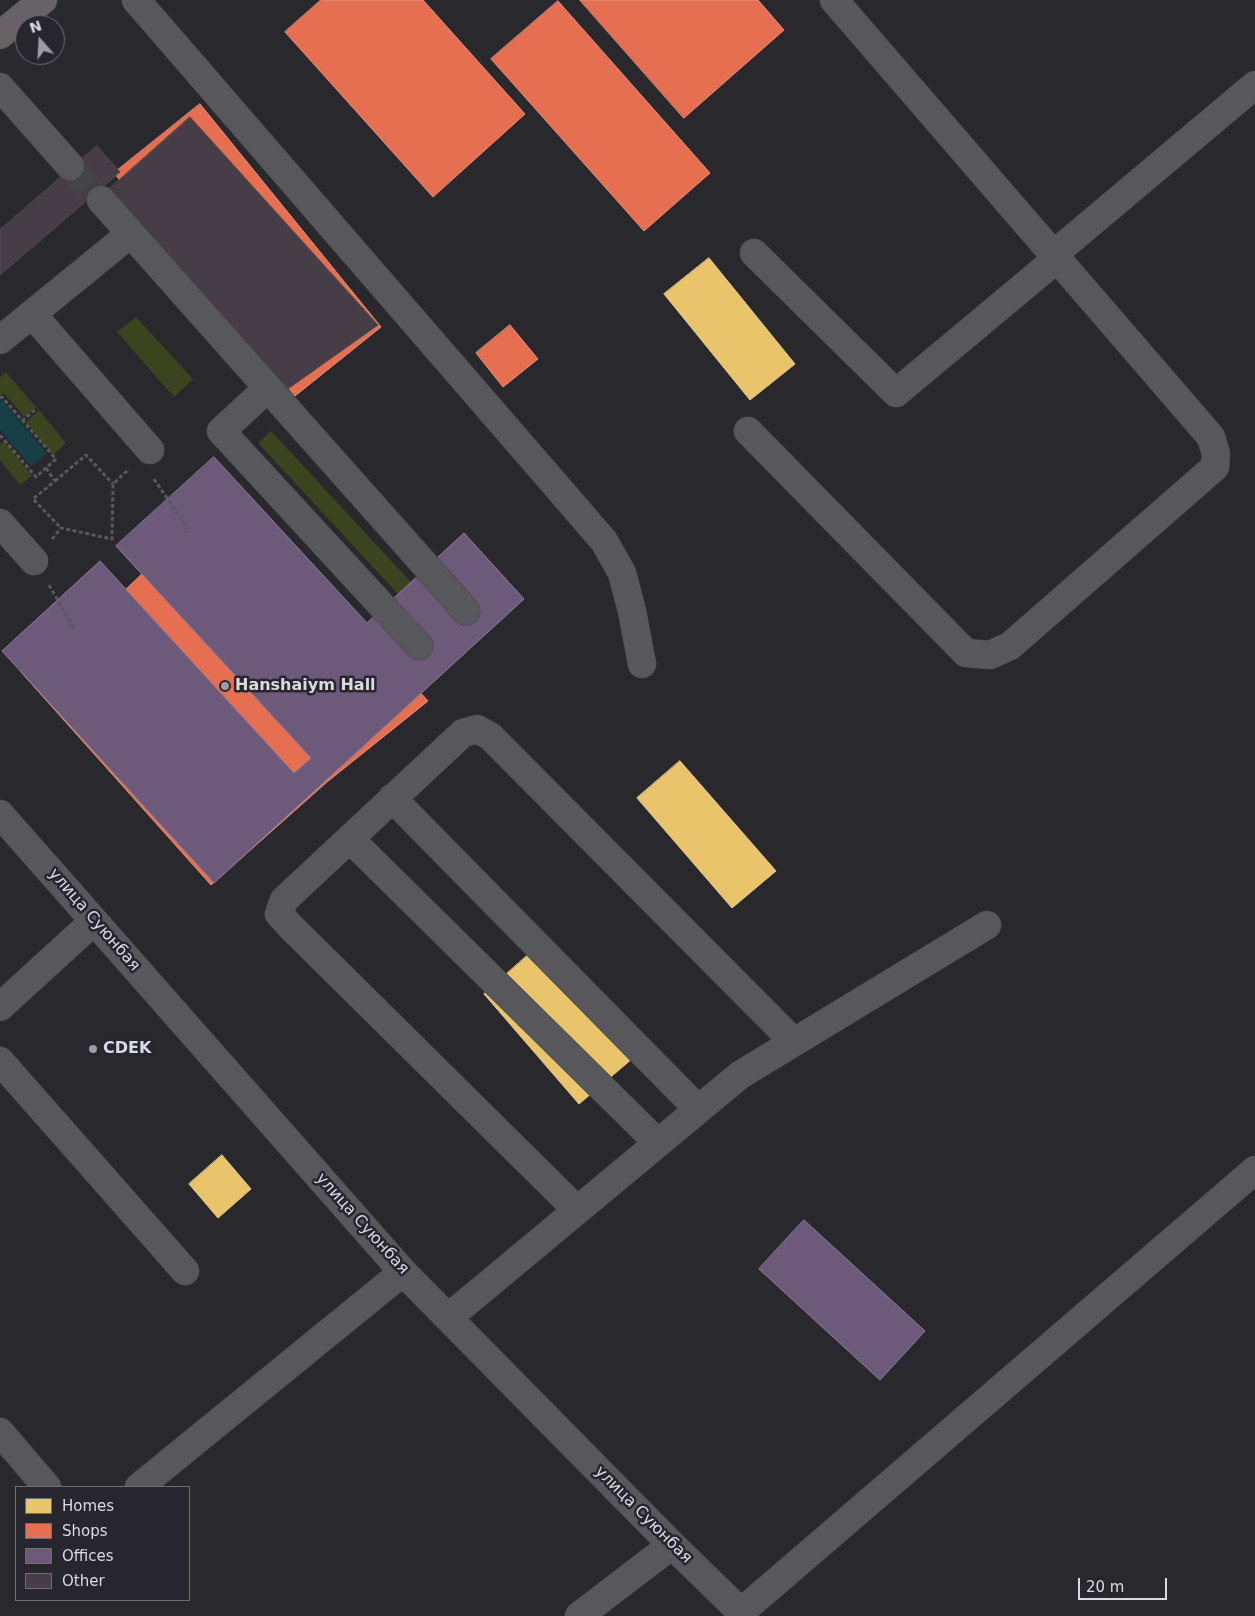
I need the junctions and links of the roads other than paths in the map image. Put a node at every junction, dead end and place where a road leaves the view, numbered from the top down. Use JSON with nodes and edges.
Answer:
{"nodes":[{"id":1,"x":44,"y":0,"type":"edge"},
{"id":2,"x":136,"y":0,"type":"edge"},
{"id":3,"x":834,"y":0,"type":"edge"},
{"id":4,"x":0,"y":35,"type":"edge"},
{"id":5,"x":1255,"y":85,"type":"edge"},
{"id":6,"x":0,"y":87,"type":"edge"},
{"id":7,"x":70,"y":166,"type":"tunnel mouth"},
{"id":8,"x":100,"y":200,"type":"tunnel mouth"},
{"id":9,"x":130,"y":234,"type":"junction"},
{"id":10,"x":754,"y":253,"type":"dead end"},
{"id":11,"x":1054,"y":254,"type":"junction"},
{"id":12,"x":32,"y":314,"type":"junction"},
{"id":13,"x":0,"y":340,"type":"edge"},
{"id":14,"x":268,"y":388,"type":"junction"},
{"id":15,"x":748,"y":431,"type":"dead end"},
{"id":16,"x":150,"y":450,"type":"road end"},
{"id":17,"x":0,"y":523,"type":"edge"},
{"id":18,"x":34,"y":561,"type":"road end"},
{"id":19,"x":466,"y":611,"type":"dead end"},
{"id":20,"x":419,"y":646,"type":"dead end"},
{"id":21,"x":642,"y":664,"type":"dead end"},
{"id":22,"x":392,"y":798,"type":"junction"},
{"id":23,"x":0,"y":814,"type":"edge"},
{"id":24,"x":350,"y":839,"type":"junction"},
{"id":25,"x":94,"y":921,"type":"junction"},
{"id":26,"x":987,"y":925,"type":"dead end"},
{"id":27,"x":0,"y":1007,"type":"edge"},
{"id":28,"x":794,"y":1042,"type":"junction"},
{"id":29,"x":0,"y":1061,"type":"edge"},
{"id":30,"x":698,"y":1109,"type":"junction"},
{"id":31,"x":658,"y":1144,"type":"junction"},
{"id":32,"x":1255,"y":1170,"type":"edge"},
{"id":33,"x":577,"y":1210,"type":"junction"},
{"id":34,"x":185,"y":1270,"type":"dead end"},
{"id":35,"x":403,"y":1272,"type":"junction"},
{"id":36,"x":449,"y":1317,"type":"junction"},
{"id":37,"x":0,"y":1432,"type":"edge"},
{"id":38,"x":46,"y":1486,"type":"edge"},
{"id":39,"x":140,"y":1486,"type":"edge"},
{"id":40,"x":672,"y":1545,"type":"junction"},
{"id":41,"x":742,"y":1614,"type":"edge"},
{"id":42,"x":579,"y":1616,"type":"edge"}],
"edges":[{"from":1,"to":4,"type":"main road"},
{"from":2,"to":21,"type":"street"},
{"from":3,"to":11,"type":"street"},
{"from":5,"to":11,"type":"street"},
{"from":6,"to":7,"type":"street"},
{"from":8,"to":9,"type":"street"},
{"from":9,"to":12,"type":"street"},
{"from":9,"to":14,"type":"street"},
{"from":10,"to":11,"type":"street"},
{"from":11,"to":15,"type":"street"},
{"from":12,"to":13,"type":"street"},
{"from":12,"to":16,"type":"street"},
{"from":14,"to":19,"type":"street"},
{"from":14,"to":20,"type":"street"},
{"from":17,"to":18,"type":"street"},
{"from":22,"to":24,"type":"street"},
{"from":22,"to":28,"type":"street"},
{"from":22,"to":30,"type":"street"},
{"from":23,"to":25,"type":"street","name":"улица Суюнбая"},
{"from":24,"to":31,"type":"street"},
{"from":24,"to":33,"type":"street"},
{"from":25,"to":27,"type":"street"},
{"from":25,"to":35,"type":"street","name":"улица Суюнбая"},
{"from":26,"to":28,"type":"street"},
{"from":28,"to":30,"type":"street"},
{"from":29,"to":34,"type":"street"},
{"from":30,"to":31,"type":"street"},
{"from":31,"to":33,"type":"street"},
{"from":32,"to":41,"type":"street"},
{"from":33,"to":36,"type":"street"},
{"from":35,"to":36,"type":"street","name":"улица Суюнбая"},
{"from":35,"to":39,"type":"street"},
{"from":36,"to":40,"type":"street","name":"улица Суюнбая"},
{"from":37,"to":38,"type":"street"},
{"from":40,"to":41,"type":"street","name":"улица Суюнбая"},
{"from":40,"to":42,"type":"street"}]}
